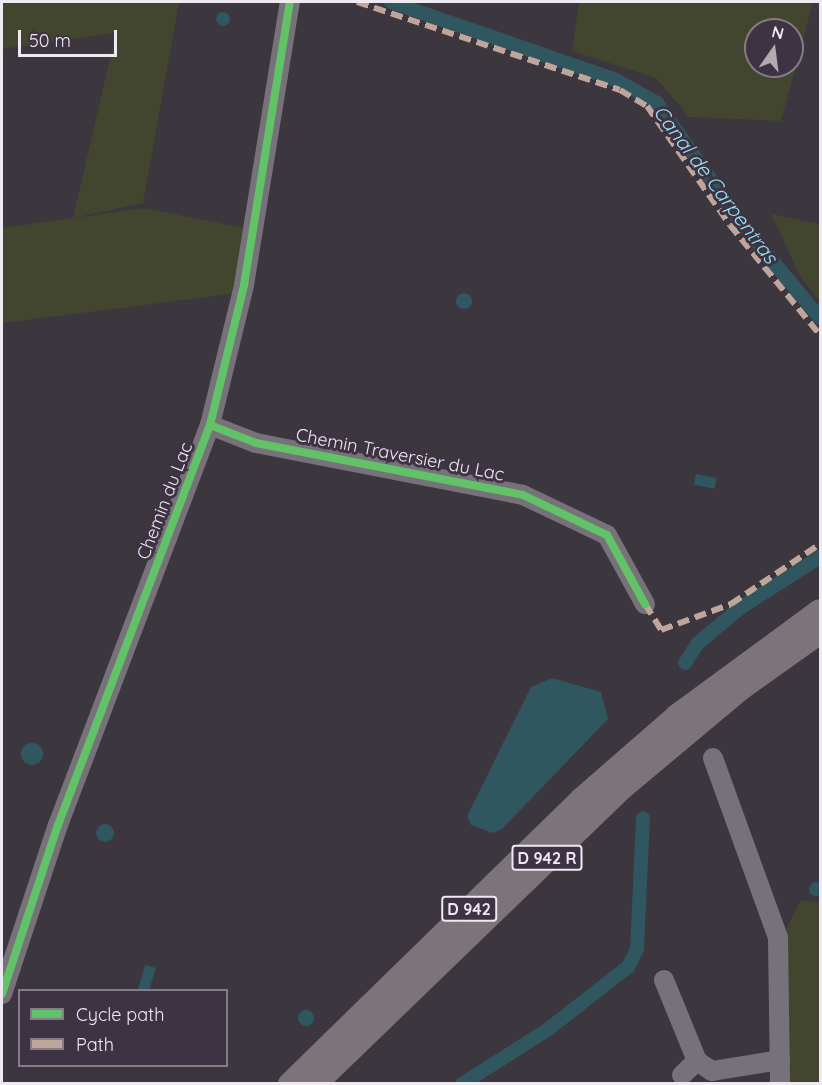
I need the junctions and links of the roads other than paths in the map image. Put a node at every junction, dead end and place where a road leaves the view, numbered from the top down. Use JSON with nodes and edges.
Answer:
{"nodes":[{"id":1,"x":290,"y":2,"type":"edge"},
{"id":2,"x":210,"y":425,"type":"junction"},
{"id":3,"x":820,"y":596,"type":"edge"},
{"id":4,"x":645,"y":604,"type":"dead end"},
{"id":5,"x":820,"y":611,"type":"edge"},
{"id":6,"x":820,"y":634,"type":"edge"},
{"id":7,"x":677,"y":716,"type":"junction"},
{"id":8,"x":713,"y":758,"type":"dead end"},
{"id":9,"x":664,"y":980,"type":"dead end"},
{"id":10,"x":2,"y":994,"type":"edge"},
{"id":11,"x":780,"y":1060,"type":"junction"},
{"id":12,"x":697,"y":1061,"type":"junction"},
{"id":13,"x":682,"y":1075,"type":"dead end"},
{"id":14,"x":290,"y":1083,"type":"edge"},
{"id":15,"x":315,"y":1083,"type":"edge"},
{"id":16,"x":780,"y":1083,"type":"edge"}],
"edges":[{"from":1,"to":2,"type":"street","name":"Chemin du Lac"},
{"from":2,"to":4,"type":"street","name":"Chemin Traversier du Lac"},
{"from":2,"to":10,"type":"street","name":"Chemin du Lac"},
{"from":3,"to":7,"type":"main road"},
{"from":5,"to":7,"type":"main road","number":"D 942"},
{"from":6,"to":15,"type":"main road","number":"D 942 R"},
{"from":7,"to":14,"type":"main road","number":"D 942"},
{"from":8,"to":11,"type":"street"},
{"from":9,"to":12,"type":"street"},
{"from":11,"to":12,"type":"street"},
{"from":11,"to":16,"type":"street"},
{"from":12,"to":13,"type":"street"}]}
